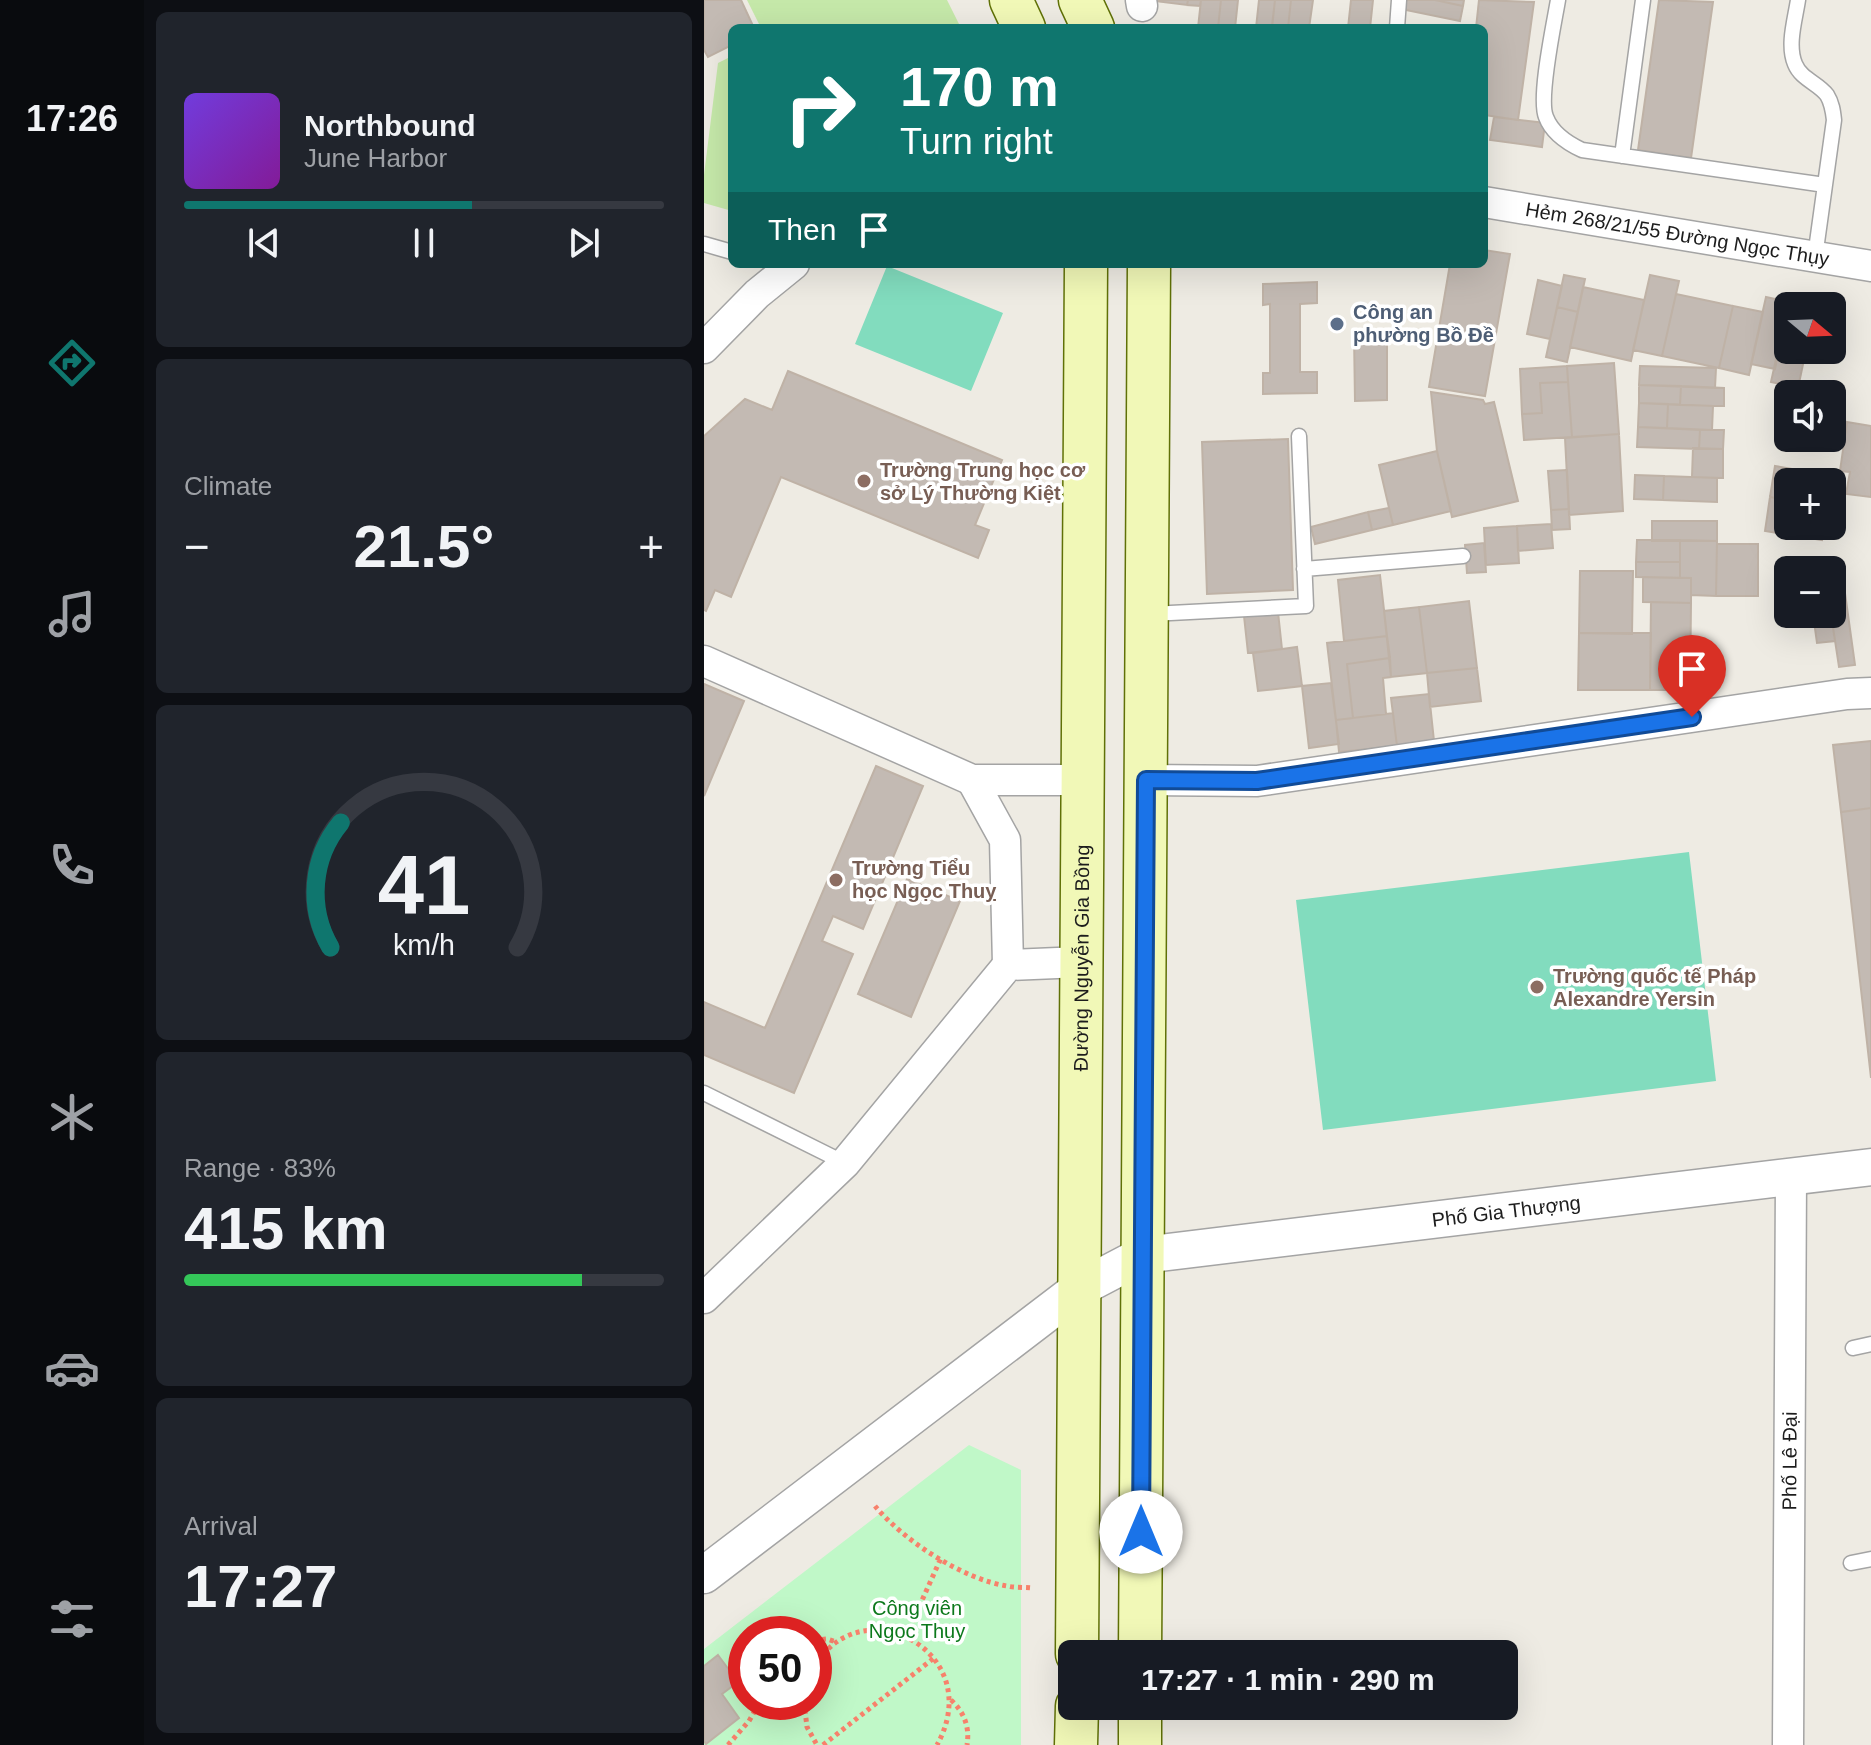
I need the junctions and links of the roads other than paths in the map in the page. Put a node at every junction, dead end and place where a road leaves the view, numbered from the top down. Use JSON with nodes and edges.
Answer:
{"nodes":[{"id":1,"x":1011,"y":0,"type":"edge"},
{"id":2,"x":1080,"y":0,"type":"edge"},
{"id":3,"x":1399,"y":0,"type":"edge"},
{"id":4,"x":1558,"y":0,"type":"edge"},
{"id":5,"x":1643,"y":0,"type":"edge"},
{"id":6,"x":1798,"y":0,"type":"edge"},
{"id":7,"x":1022,"y":24,"type":"edge"},
{"id":8,"x":1091,"y":24,"type":"edge"},
{"id":9,"x":1397,"y":24,"type":"edge"},
{"id":10,"x":1622,"y":156,"type":"junction"},
{"id":11,"x":1825,"y":185,"type":"junction"},
{"id":12,"x":1488,"y":203,"type":"edge"},
{"id":13,"x":704,"y":244,"type":"edge"},
{"id":14,"x":728,"y":251,"type":"edge"},
{"id":15,"x":1815,"y":257,"type":"junction"},
{"id":16,"x":1871,"y":266,"type":"edge"},
{"id":17,"x":784,"y":268,"type":"edge"},
{"id":18,"x":1086,"y":268,"type":"edge"},
{"id":19,"x":1149,"y":268,"type":"edge"},
{"id":20,"x":704,"y":348,"type":"edge"},
{"id":21,"x":1299,"y":436,"type":"dead end"},
{"id":22,"x":1463,"y":556,"type":"dead end"},
{"id":23,"x":1304,"y":569,"type":"junction"},
{"id":24,"x":1147,"y":614,"type":"junction"},
{"id":25,"x":704,"y":661,"type":"edge"},
{"id":26,"x":1871,"y":693,"type":"edge"},
{"id":27,"x":972,"y":780,"type":"junction"},
{"id":28,"x":1083,"y":780,"type":"junction"},
{"id":29,"x":1146,"y":780,"type":"junction"},
{"id":30,"x":1081,"y":962,"type":"junction"},
{"id":31,"x":1008,"y":965,"type":"junction"},
{"id":32,"x":704,"y":1093,"type":"edge"},
{"id":33,"x":845,"y":1163,"type":"junction"},
{"id":34,"x":1871,"y":1167,"type":"edge"},
{"id":35,"x":1791,"y":1177,"type":"junction"},
{"id":36,"x":1143,"y":1255,"type":"junction"},
{"id":37,"x":1080,"y":1288,"type":"junction"},
{"id":38,"x":704,"y":1298,"type":"edge"},
{"id":39,"x":1871,"y":1344,"type":"edge"},
{"id":40,"x":1853,"y":1348,"type":"dead end"},
{"id":41,"x":1871,"y":1559,"type":"edge"},
{"id":42,"x":1851,"y":1563,"type":"dead end"},
{"id":43,"x":704,"y":1575,"type":"edge"},
{"id":44,"x":1077,"y":1640,"type":"edge"},
{"id":45,"x":1140,"y":1640,"type":"edge"},
{"id":46,"x":1077,"y":1720,"type":"edge"},
{"id":47,"x":1140,"y":1720,"type":"edge"},
{"id":48,"x":1076,"y":1745,"type":"edge"},
{"id":49,"x":1140,"y":1745,"type":"edge"},
{"id":50,"x":1788,"y":1745,"type":"edge"}],
"edges":[{"from":1,"to":7,"type":"main road"},
{"from":2,"to":8,"type":"main road"},
{"from":3,"to":9,"type":"lane"},
{"from":4,"to":10,"type":"lane"},
{"from":5,"to":10,"type":"lane"},
{"from":6,"to":11,"type":"lane"},
{"from":10,"to":11,"type":"lane"},
{"from":11,"to":15,"type":"lane"},
{"from":12,"to":15,"type":"street","name":"Hẻm 268/21/55 Đường Ngọc Thụy"},
{"from":13,"to":14,"type":"lane"},
{"from":15,"to":16,"type":"street","name":"Hẻm 268/21/55 Đường Ngọc Thụy"},
{"from":17,"to":20,"type":"street"},
{"from":18,"to":28,"type":"main road","name":"Đường Nguyễn Gia Bồng"},
{"from":19,"to":24,"type":"main road"},
{"from":21,"to":23,"type":"lane"},
{"from":22,"to":23,"type":"lane"},
{"from":23,"to":24,"type":"lane"},
{"from":24,"to":29,"type":"main road"},
{"from":25,"to":27,"type":"street"},
{"from":26,"to":29,"type":"street"},
{"from":27,"to":28,"type":"street"},
{"from":27,"to":31,"type":"street"},
{"from":28,"to":30,"type":"main road","name":"Đường Nguyễn Gia Bồng"},
{"from":29,"to":36,"type":"main road"},
{"from":30,"to":31,"type":"street"},
{"from":30,"to":37,"type":"main road","name":"Đường Nguyễn Gia Bồng"},
{"from":31,"to":33,"type":"street"},
{"from":32,"to":33,"type":"lane"},
{"from":33,"to":38,"type":"street"},
{"from":34,"to":35,"type":"street","name":"Phố Gia Thượng"},
{"from":35,"to":36,"type":"street","name":"Phố Gia Thượng"},
{"from":35,"to":50,"type":"street","name":"Phố Lê Đại"},
{"from":36,"to":37,"type":"street"},
{"from":36,"to":45,"type":"main road"},
{"from":37,"to":43,"type":"street"},
{"from":37,"to":44,"type":"main road","name":"Đường Nguyễn Gia Bồng"},
{"from":39,"to":40,"type":"lane"},
{"from":41,"to":42,"type":"lane"},
{"from":46,"to":48,"type":"main road"},
{"from":47,"to":49,"type":"main road"}]}
